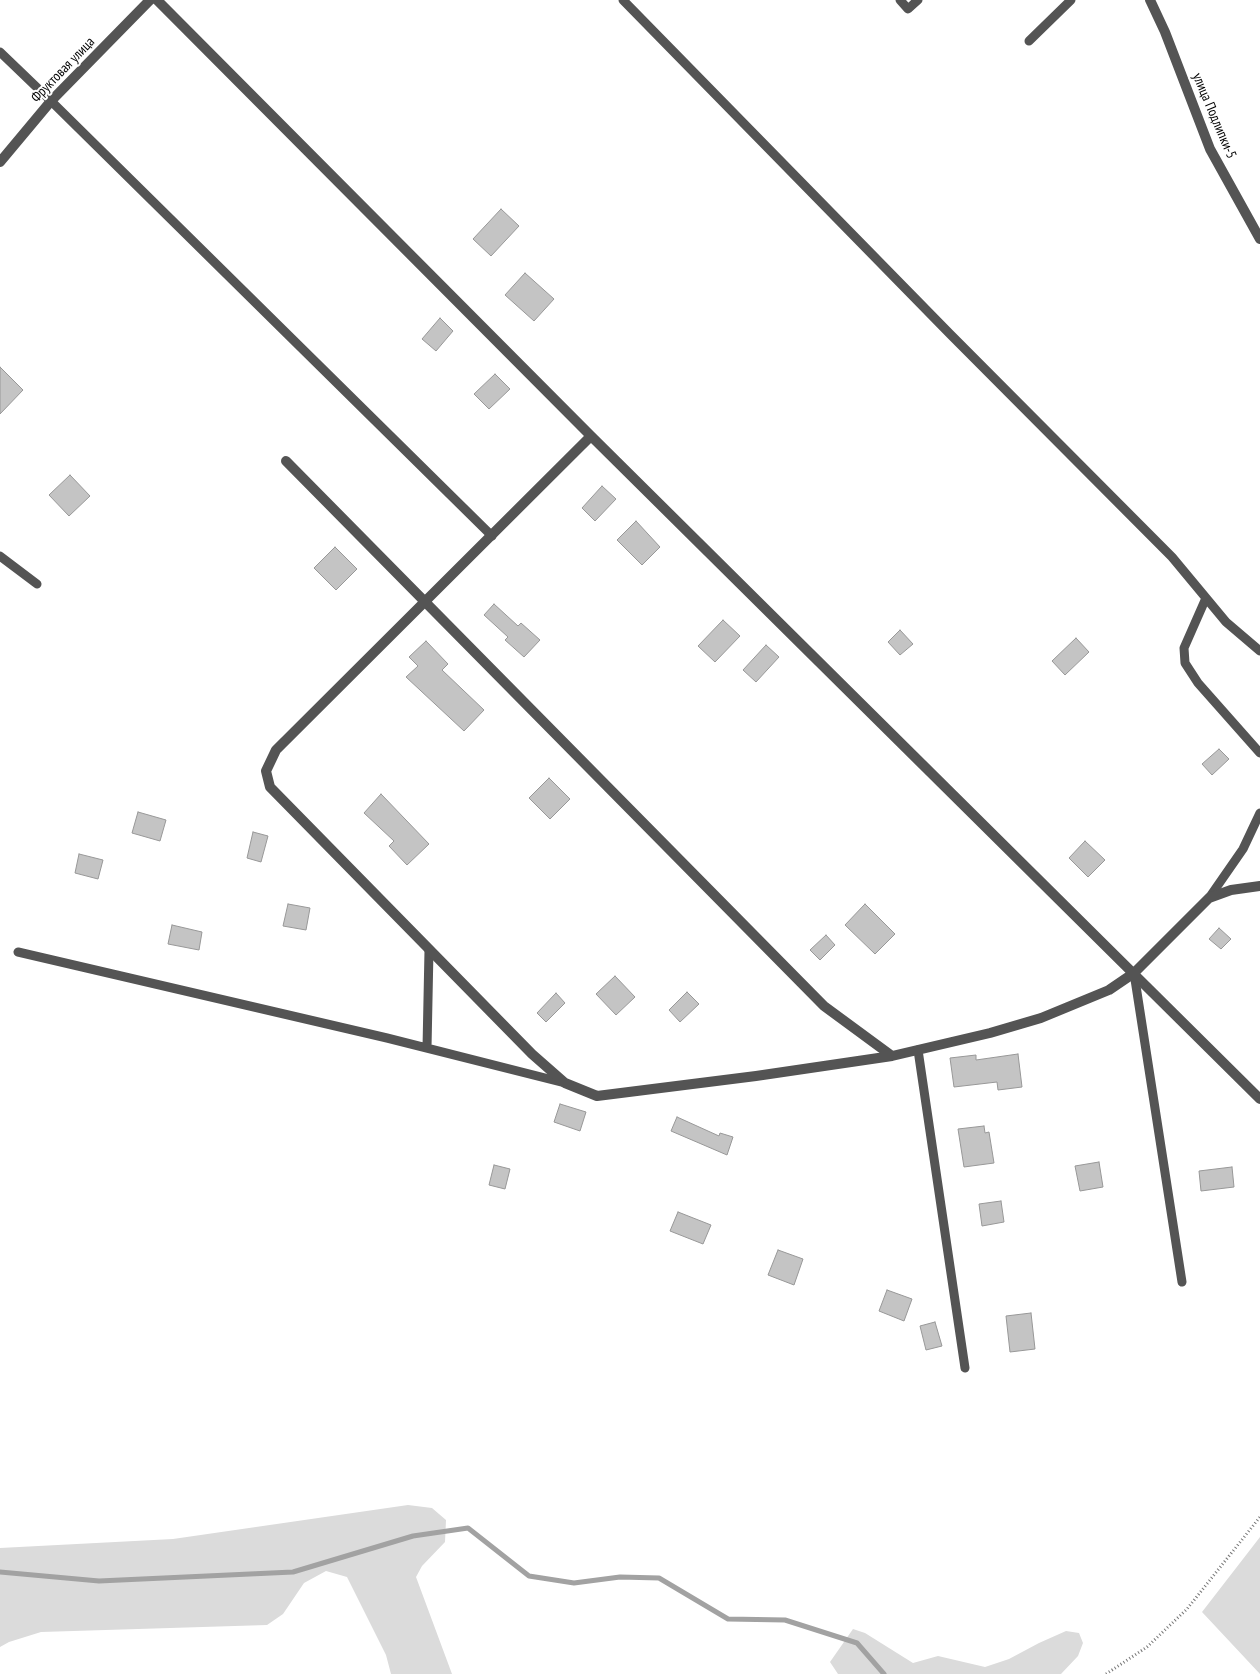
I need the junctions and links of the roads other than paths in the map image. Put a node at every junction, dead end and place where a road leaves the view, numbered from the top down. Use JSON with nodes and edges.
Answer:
{"nodes":[{"id":1,"x":150,"y":0,"type":"edge"},
{"id":2,"x":157,"y":0,"type":"edge"},
{"id":3,"x":623,"y":0,"type":"edge"},
{"id":4,"x":900,"y":0,"type":"edge"},
{"id":5,"x":918,"y":0,"type":"edge"},
{"id":6,"x":1072,"y":0,"type":"edge"},
{"id":7,"x":1150,"y":0,"type":"edge"},
{"id":8,"x":1029,"y":41,"type":"dead end"},
{"id":9,"x":0,"y":52,"type":"edge"},
{"id":10,"x":51,"y":101,"type":"junction"},
{"id":11,"x":0,"y":162,"type":"edge"},
{"id":12,"x":1260,"y":239,"type":"edge"},
{"id":13,"x":591,"y":436,"type":"junction"},
{"id":14,"x":286,"y":461,"type":"dead end"},
{"id":15,"x":492,"y":536,"type":"junction"},
{"id":16,"x":0,"y":556,"type":"edge"},
{"id":17,"x":37,"y":584,"type":"dead end"},
{"id":18,"x":1206,"y":598,"type":"junction"},
{"id":19,"x":425,"y":602,"type":"junction"},
{"id":20,"x":1260,"y":651,"type":"edge"},
{"id":21,"x":1260,"y":753,"type":"edge"},
{"id":22,"x":1260,"y":813,"type":"edge"},
{"id":23,"x":1260,"y":886,"type":"edge"},
{"id":24,"x":1209,"y":898,"type":"junction"},
{"id":25,"x":429,"y":950,"type":"junction"},
{"id":26,"x":18,"y":952,"type":"dead end"},
{"id":27,"x":1134,"y":973,"type":"junction"},
{"id":28,"x":427,"y":1048,"type":"junction"},
{"id":29,"x":918,"y":1050,"type":"junction"},
{"id":30,"x":892,"y":1056,"type":"junction"},
{"id":31,"x":565,"y":1083,"type":"junction"},
{"id":32,"x":1260,"y":1099,"type":"edge"},
{"id":33,"x":1182,"y":1282,"type":"dead end"},
{"id":34,"x":965,"y":1368,"type":"dead end"}],
"edges":[{"from":1,"to":10,"type":"street","name":"Фруктовая улица"},
{"from":2,"to":13,"type":"street"},
{"from":3,"to":18,"type":"lane"},
{"from":4,"to":5,"type":"lane"},
{"from":6,"to":8,"type":"lane"},
{"from":7,"to":12,"type":"street","name":"улица Подлипки-5"},
{"from":9,"to":10,"type":"lane"},
{"from":10,"to":11,"type":"street","name":"Фруктовая улица"},
{"from":10,"to":15,"type":"lane"},
{"from":13,"to":15,"type":"street"},
{"from":13,"to":27,"type":"street"},
{"from":14,"to":19,"type":"street"},
{"from":15,"to":19,"type":"street"},
{"from":16,"to":17,"type":"lane"},
{"from":18,"to":20,"type":"lane"},
{"from":18,"to":21,"type":"lane"},
{"from":19,"to":25,"type":"street"},
{"from":19,"to":30,"type":"street"},
{"from":22,"to":24,"type":"lane"},
{"from":23,"to":24,"type":"street"},
{"from":24,"to":27,"type":"street"},
{"from":25,"to":28,"type":"lane"},
{"from":25,"to":31,"type":"street"},
{"from":26,"to":28,"type":"lane"},
{"from":27,"to":29,"type":"street"},
{"from":27,"to":32,"type":"street"},
{"from":27,"to":33,"type":"lane"},
{"from":28,"to":31,"type":"lane"},
{"from":29,"to":30,"type":"street"},
{"from":29,"to":34,"type":"lane"},
{"from":30,"to":31,"type":"street"}]}
